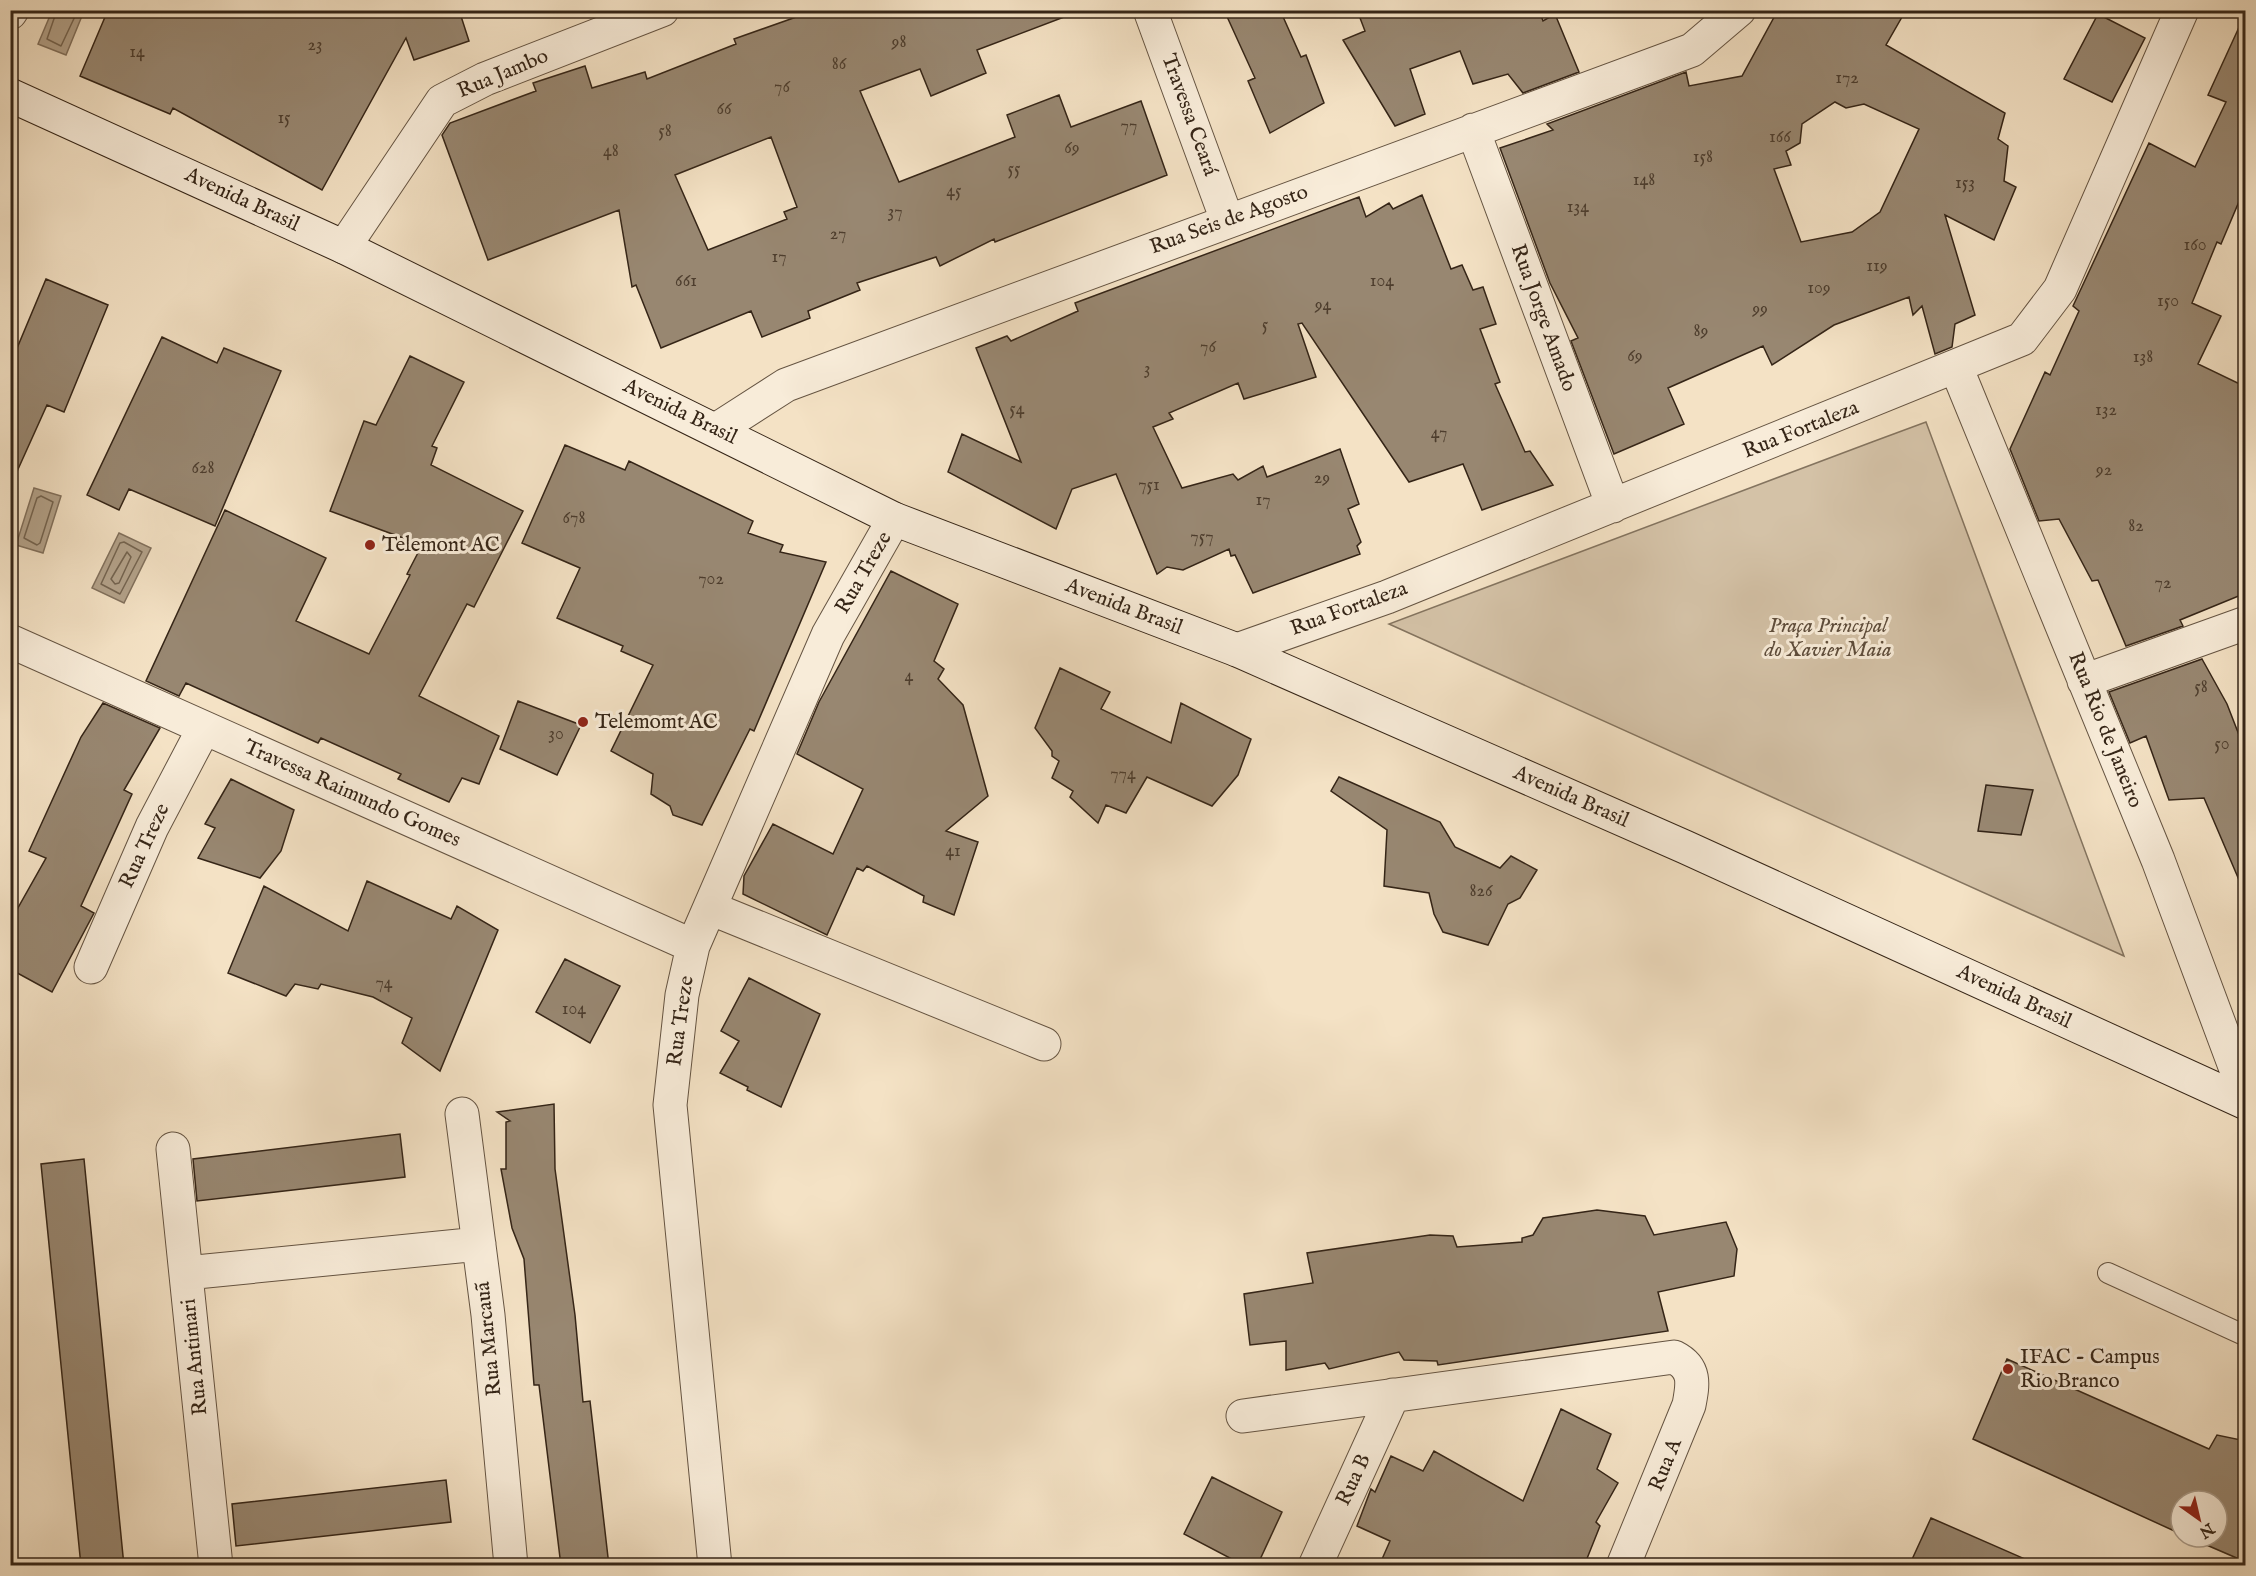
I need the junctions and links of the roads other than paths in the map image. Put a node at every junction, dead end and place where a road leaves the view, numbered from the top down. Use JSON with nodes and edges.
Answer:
{"nodes":[{"id":1,"x":662,"y":10,"type":"edge"},
{"id":2,"x":1150,"y":10,"type":"edge"},
{"id":3,"x":1739,"y":10,"type":"edge"},
{"id":4,"x":2182,"y":10,"type":"edge"},
{"id":5,"x":10,"y":94,"type":"edge"},
{"id":6,"x":1473,"y":130,"type":"junction"},
{"id":7,"x":1227,"y":220,"type":"junction"},
{"id":8,"x":344,"y":247,"type":"junction"},
{"id":9,"x":1956,"y":367,"type":"junction"},
{"id":10,"x":716,"y":429,"type":"junction"},
{"id":11,"x":1613,"y":506,"type":"junction"},
{"id":12,"x":894,"y":519,"type":"junction"},
{"id":13,"x":2246,"y":623,"type":"edge"},
{"id":14,"x":10,"y":641,"type":"edge"},
{"id":15,"x":1237,"y":650,"type":"junction"},
{"id":16,"x":2084,"y":681,"type":"junction"},
{"id":17,"x":204,"y":728,"type":"junction"},
{"id":18,"x":710,"y":908,"type":"junction"},
{"id":19,"x":693,"y":946,"type":"junction"},
{"id":20,"x":91,"y":967,"type":"dead end"},
{"id":21,"x":1044,"y":1044,"type":"dead end"},
{"id":22,"x":2246,"y":1096,"type":"edge"},
{"id":23,"x":2246,"y":1103,"type":"edge"},
{"id":24,"x":462,"y":1114,"type":"dead end"},
{"id":25,"x":173,"y":1149,"type":"dead end"},
{"id":26,"x":479,"y":1244,"type":"junction"},
{"id":27,"x":186,"y":1273,"type":"junction"},
{"id":28,"x":2108,"y":1273,"type":"dead end"},
{"id":29,"x":2246,"y":1336,"type":"edge"},
{"id":30,"x":1393,"y":1395,"type":"junction"},
{"id":31,"x":1243,"y":1416,"type":"dead end"},
{"id":32,"x":216,"y":1566,"type":"edge"},
{"id":33,"x":511,"y":1566,"type":"edge"},
{"id":34,"x":715,"y":1566,"type":"edge"},
{"id":35,"x":1315,"y":1566,"type":"edge"},
{"id":36,"x":1623,"y":1566,"type":"edge"}],
"edges":[{"from":1,"to":8,"type":"street","name":"Rua Jambo"},
{"from":2,"to":7,"type":"street","name":"Travessa Ceará"},
{"from":3,"to":6,"type":"street","name":"Rua Seis de Agosto"},
{"from":4,"to":9,"type":"street","name":"Rua Fortaleza"},
{"from":5,"to":8,"type":"street","name":"Avenida Brasil"},
{"from":6,"to":7,"type":"street","name":"Rua Seis de Agosto"},
{"from":6,"to":11,"type":"street","name":"Rua Jorge Amado"},
{"from":7,"to":10,"type":"street","name":"Rua Seis de Agosto"},
{"from":8,"to":10,"type":"street","name":"Avenida Brasil"},
{"from":9,"to":11,"type":"street","name":"Rua Fortaleza"},
{"from":9,"to":16,"type":"street","name":"Rua Rio de Janeiro"},
{"from":10,"to":12,"type":"street","name":"Avenida Brasil"},
{"from":11,"to":15,"type":"street","name":"Rua Fortaleza"},
{"from":12,"to":15,"type":"street","name":"Avenida Brasil"},
{"from":12,"to":18,"type":"street","name":"Rua Treze"},
{"from":13,"to":16,"type":"street"},
{"from":14,"to":17,"type":"street","name":"Travessa Raimundo Gomes"},
{"from":15,"to":23,"type":"street","name":"Avenida Brasil"},
{"from":16,"to":22,"type":"street","name":"Rua Rio de Janeiro"},
{"from":17,"to":19,"type":"street","name":"Travessa Raimundo Gomes"},
{"from":17,"to":20,"type":"street","name":"Rua Treze"},
{"from":18,"to":19,"type":"street","name":"Rua Treze"},
{"from":18,"to":21,"type":"street"},
{"from":19,"to":34,"type":"street","name":"Rua Treze"},
{"from":24,"to":26,"type":"street","name":"Rua Marcauã"},
{"from":25,"to":27,"type":"street","name":"Rua Antimari"},
{"from":26,"to":27,"type":"street"},
{"from":26,"to":33,"type":"street","name":"Rua Marcauã"},
{"from":27,"to":32,"type":"street","name":"Rua Antimari"},
{"from":28,"to":29,"type":"lane"},
{"from":30,"to":31,"type":"street"},
{"from":30,"to":35,"type":"street","name":"Rua B"},
{"from":30,"to":36,"type":"street","name":"Rua A"}]}
